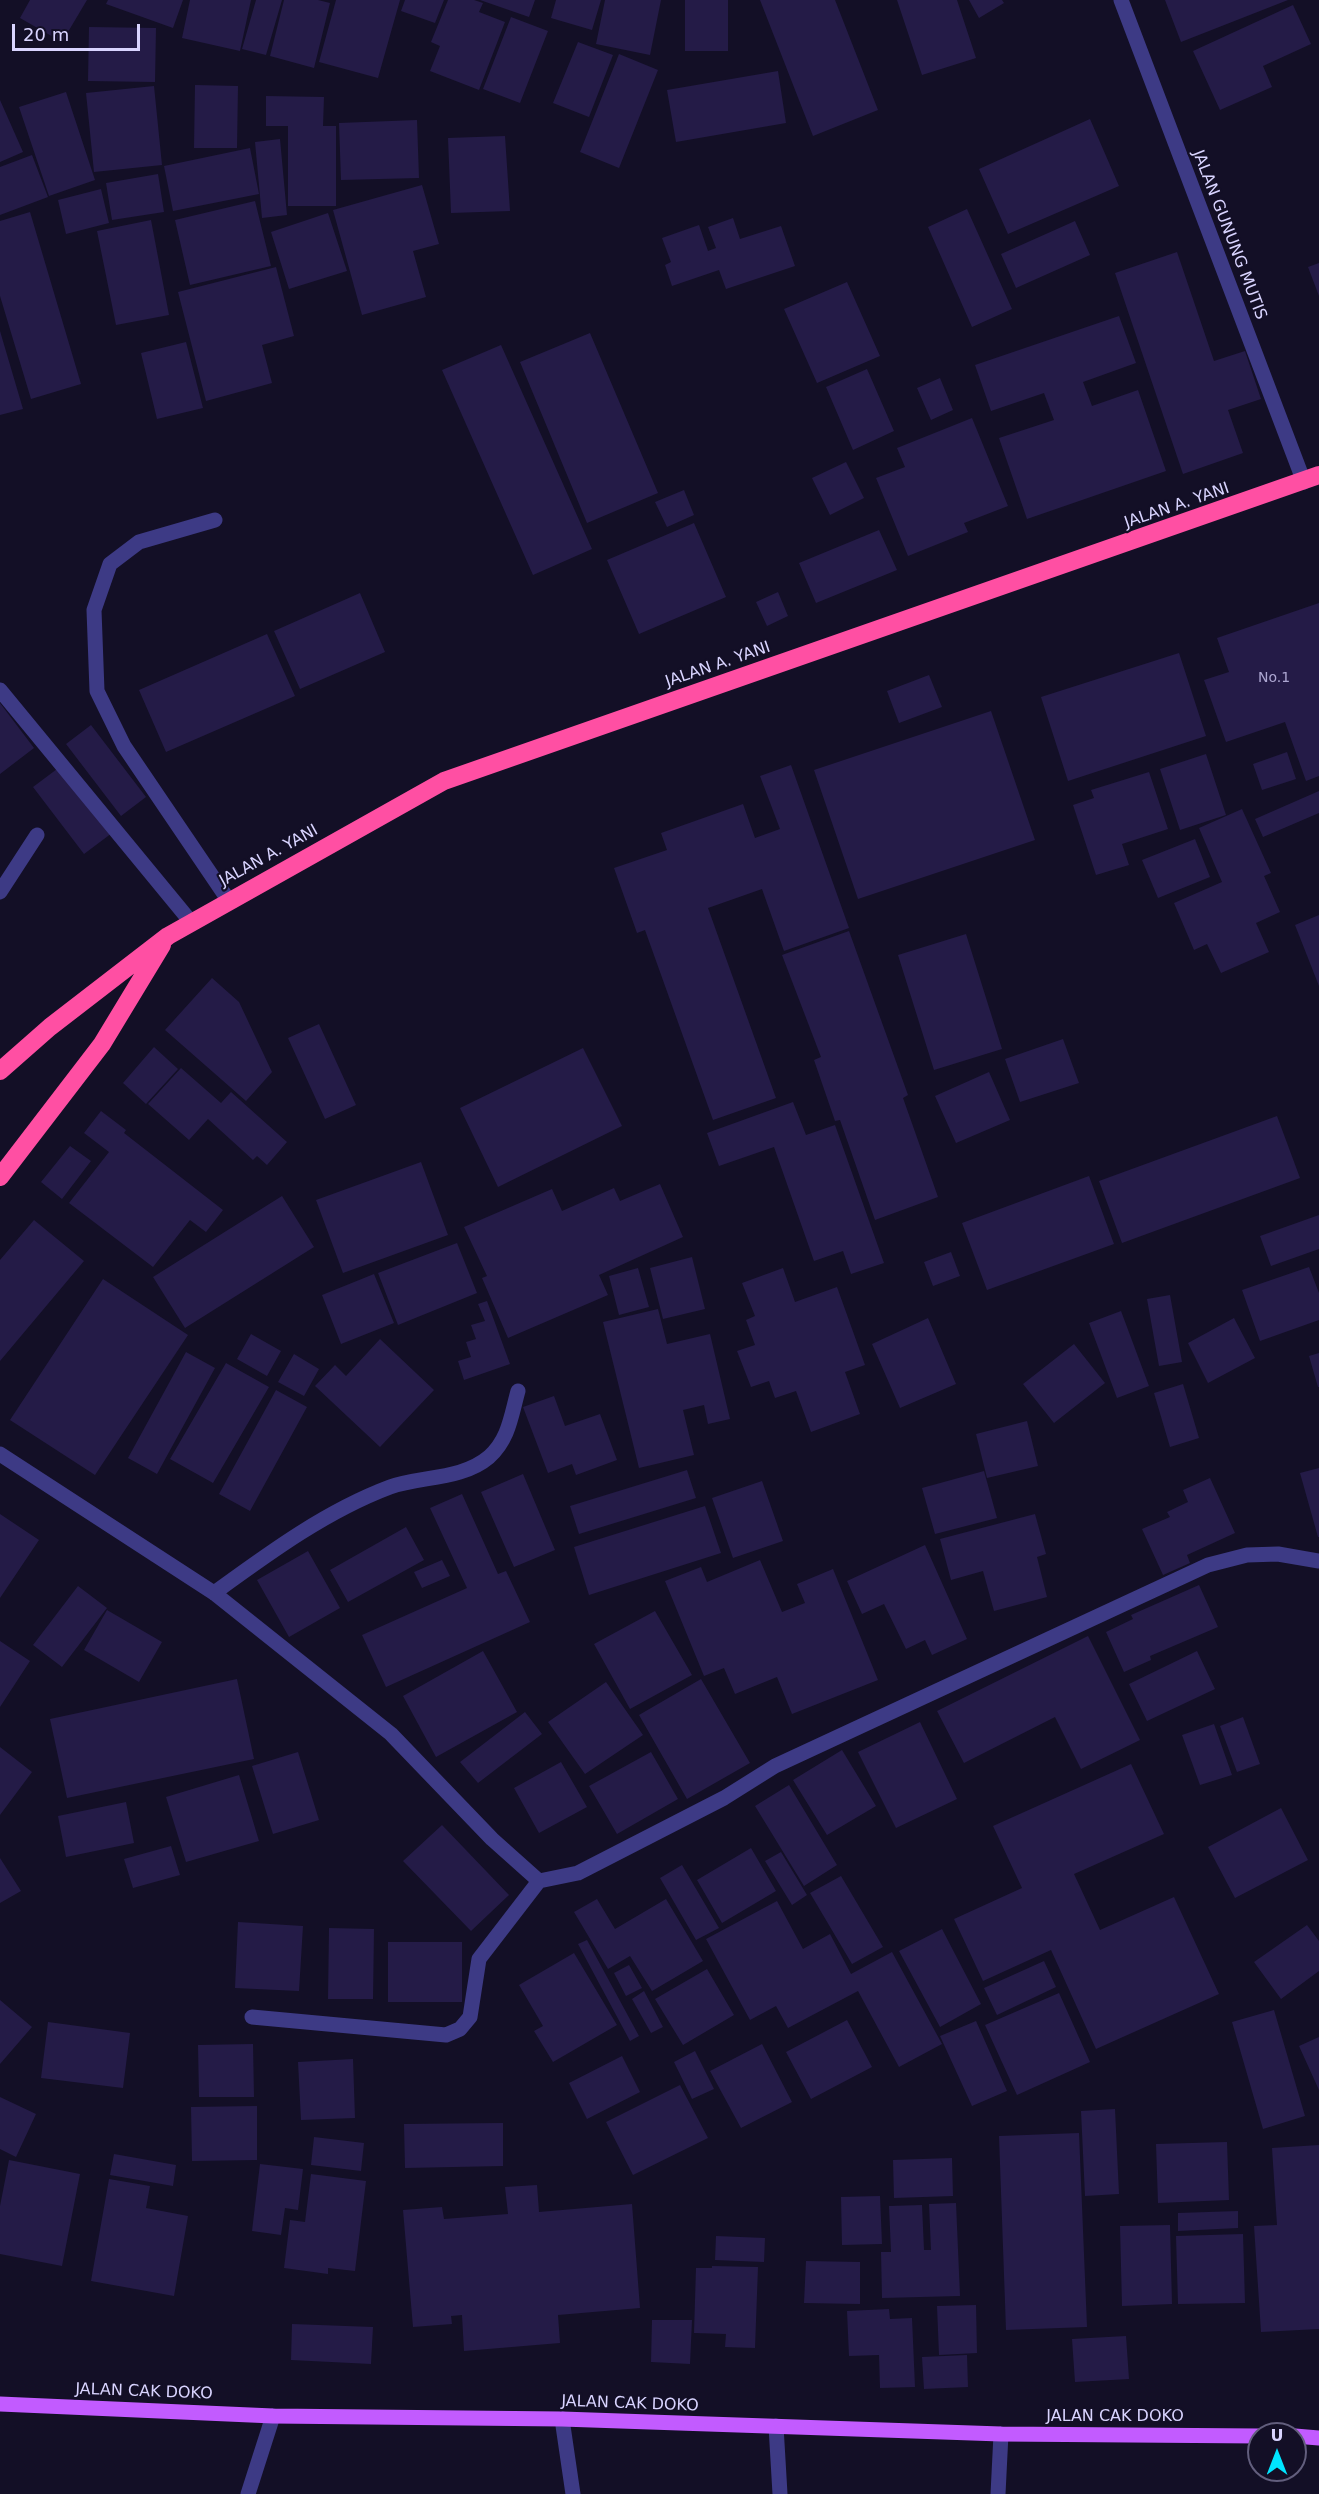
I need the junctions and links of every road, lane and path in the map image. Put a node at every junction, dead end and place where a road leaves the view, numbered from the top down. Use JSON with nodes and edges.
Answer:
{"nodes":[{"id":1,"x":1121,"y":0,"type":"edge"},
{"id":2,"x":1312,"y":478,"type":"edge"},
{"id":3,"x":215,"y":520,"type":"dead end"},
{"id":4,"x":0,"y":690,"type":"edge"},
{"id":5,"x":37,"y":835,"type":"dead end"},
{"id":6,"x":0,"y":892,"type":"edge"},
{"id":7,"x":229,"y":900,"type":"junction"},
{"id":8,"x":191,"y":922,"type":"junction"},
{"id":9,"x":168,"y":936,"type":"junction"},
{"id":10,"x":0,"y":1071,"type":"edge"},
{"id":11,"x":0,"y":1177,"type":"edge"},
{"id":12,"x":518,"y":1391,"type":"dead end"},
{"id":13,"x":0,"y":1454,"type":"edge"},
{"id":14,"x":1319,"y":1561,"type":"edge"},
{"id":15,"x":214,"y":1593,"type":"junction"},
{"id":16,"x":539,"y":1881,"type":"junction"},
{"id":17,"x":252,"y":2017,"type":"dead end"},
{"id":18,"x":0,"y":2404,"type":"edge"},
{"id":19,"x":273,"y":2416,"type":"junction"},
{"id":20,"x":562,"y":2419,"type":"junction"},
{"id":21,"x":776,"y":2426,"type":"junction"},
{"id":22,"x":1001,"y":2434,"type":"junction"},
{"id":23,"x":1247,"y":2436,"type":"edge"},
{"id":24,"x":248,"y":2494,"type":"edge"},
{"id":25,"x":573,"y":2494,"type":"edge"},
{"id":26,"x":780,"y":2494,"type":"edge"},
{"id":27,"x":998,"y":2494,"type":"edge"}],
"edges":[{"from":1,"to":2,"type":"street","name":"JALAN GUNUNG MUTIS"},
{"from":2,"to":7,"type":"highway","name":"JALAN A. YANI"},
{"from":3,"to":7,"type":"street"},
{"from":4,"to":8,"type":"street"},
{"from":5,"to":6,"type":"street"},
{"from":7,"to":8,"type":"highway","name":"JALAN A. YANI"},
{"from":8,"to":9,"type":"highway","name":"JALAN A. YANI"},
{"from":9,"to":10,"type":"highway","name":"JALAN A. YANI"},
{"from":9,"to":11,"type":"highway"},
{"from":12,"to":15,"type":"street"},
{"from":13,"to":15,"type":"street"},
{"from":14,"to":16,"type":"street"},
{"from":15,"to":16,"type":"street"},
{"from":16,"to":17,"type":"street"},
{"from":18,"to":19,"type":"main road","name":"JALAN CAK DOKO"},
{"from":19,"to":20,"type":"main road","name":"JALAN CAK DOKO"},
{"from":19,"to":24,"type":"street"},
{"from":20,"to":21,"type":"main road","name":"JALAN CAK DOKO"},
{"from":20,"to":25,"type":"street"},
{"from":21,"to":22,"type":"main road","name":"JALAN CAK DOKO"},
{"from":21,"to":26,"type":"street"},
{"from":22,"to":23,"type":"main road","name":"JALAN CAK DOKO"},
{"from":22,"to":27,"type":"street"}]}
